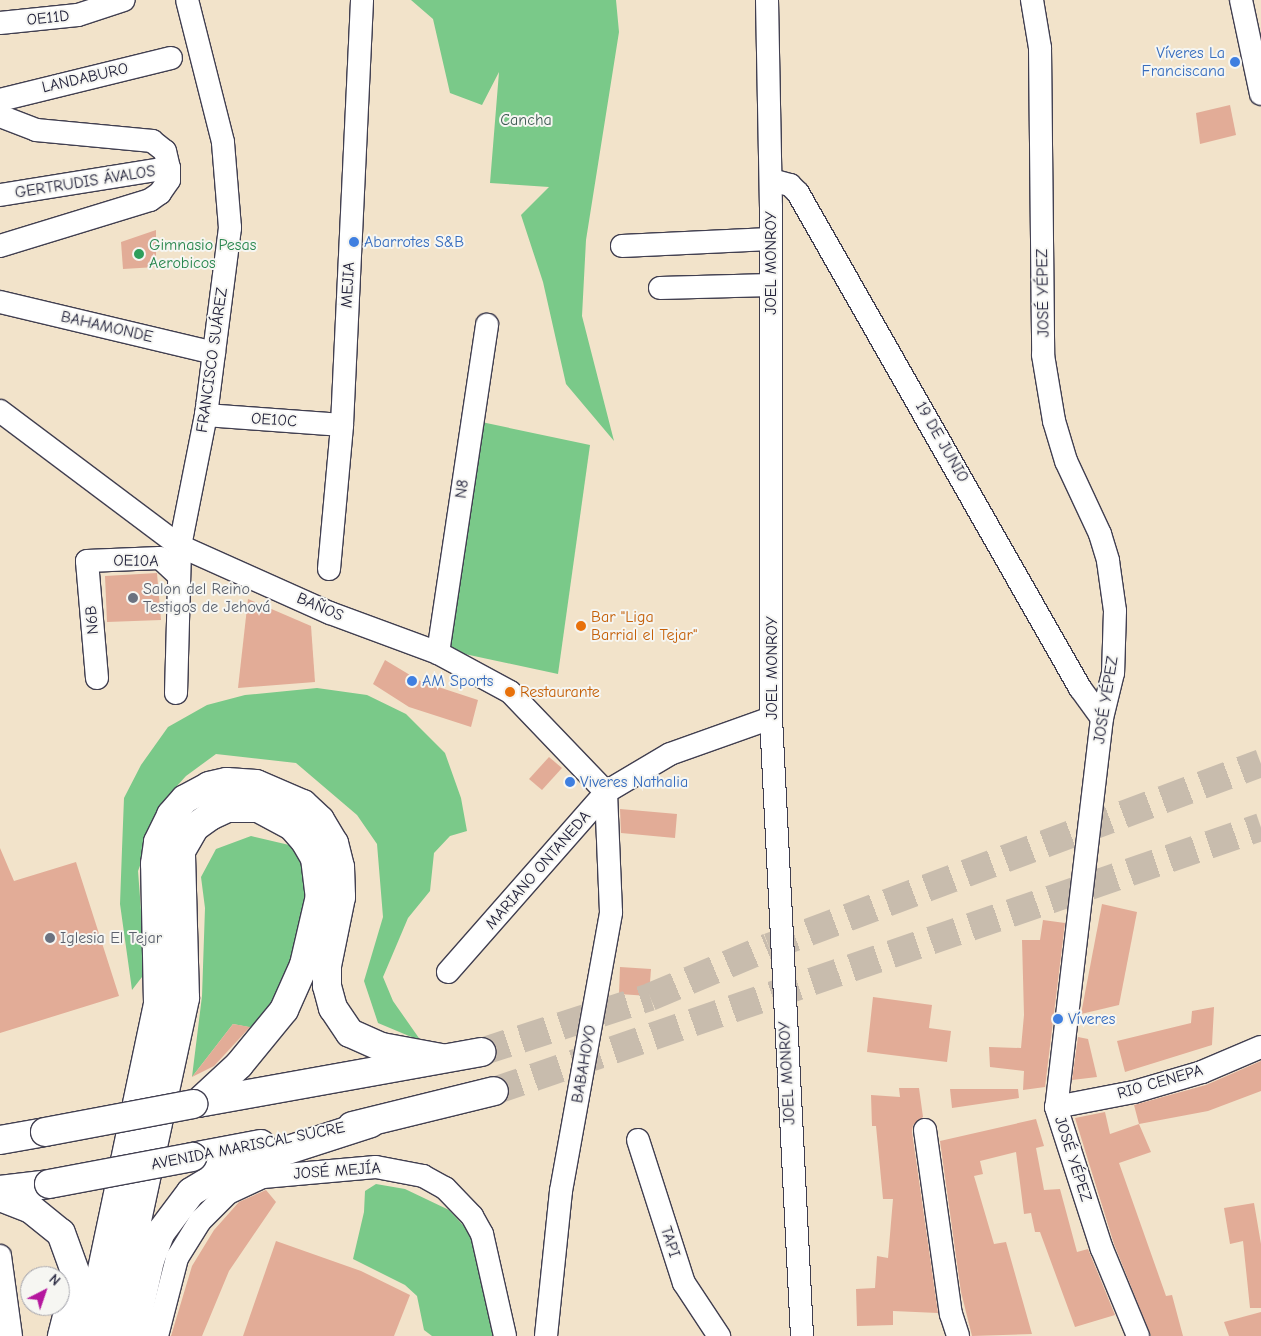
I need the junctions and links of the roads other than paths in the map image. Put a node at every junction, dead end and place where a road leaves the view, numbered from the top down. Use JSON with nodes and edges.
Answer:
{"nodes":[{"id":1,"x":124,"y":0,"type":"edge"},
{"id":2,"x":188,"y":0,"type":"edge"},
{"id":3,"x":362,"y":0,"type":"edge"},
{"id":4,"x":767,"y":0,"type":"edge"},
{"id":5,"x":1032,"y":0,"type":"edge"},
{"id":6,"x":1241,"y":0,"type":"edge"},
{"id":7,"x":0,"y":23,"type":"edge"},
{"id":8,"x":171,"y":58,"type":"dead end"},
{"id":9,"x":1261,"y":94,"type":"edge"},
{"id":10,"x":0,"y":100,"type":"edge"},
{"id":11,"x":0,"y":116,"type":"edge"},
{"id":12,"x":169,"y":168,"type":"junction"},
{"id":13,"x":771,"y":180,"type":"junction"},
{"id":14,"x":0,"y":196,"type":"edge"},
{"id":15,"x":770,"y":239,"type":"junction"},
{"id":16,"x":0,"y":246,"type":"edge"},
{"id":17,"x":622,"y":246,"type":"dead end"},
{"id":18,"x":771,"y":285,"type":"junction"},
{"id":19,"x":660,"y":288,"type":"dead end"},
{"id":20,"x":0,"y":302,"type":"edge"},
{"id":21,"x":487,"y":325,"type":"dead end"},
{"id":22,"x":214,"y":353,"type":"junction"},
{"id":23,"x":0,"y":411,"type":"edge"},
{"id":24,"x":206,"y":415,"type":"junction"},
{"id":25,"x":342,"y":425,"type":"junction"},
{"id":26,"x":180,"y":546,"type":"junction"},
{"id":27,"x":87,"y":561,"type":"joint"},
{"id":28,"x":329,"y":569,"type":"dead end"},
{"id":29,"x":179,"y":576,"type":"junction"},
{"id":30,"x":438,"y":653,"type":"junction"},
{"id":31,"x":97,"y":678,"type":"dead end"},
{"id":32,"x":176,"y":693,"type":"dead end"},
{"id":33,"x":771,"y":718,"type":"junction"},
{"id":34,"x":1102,"y":718,"type":"junction"},
{"id":35,"x":606,"y":792,"type":"junction"},
{"id":36,"x":448,"y":972,"type":"dead end"},
{"id":37,"x":1261,"y":1047,"type":"edge"},
{"id":38,"x":481,"y":1052,"type":"tunnel mouth"},
{"id":39,"x":441,"y":1058,"type":"junction"},
{"id":40,"x":494,"y":1091,"type":"tunnel mouth"},
{"id":41,"x":195,"y":1104,"type":"junction"},
{"id":42,"x":1056,"y":1107,"type":"junction"},
{"id":43,"x":371,"y":1123,"type":"junction"},
{"id":44,"x":925,"y":1130,"type":"dead end"},
{"id":45,"x":0,"y":1140,"type":"edge"},
{"id":46,"x":638,"y":1140,"type":"dead end"},
{"id":47,"x":0,"y":1190,"type":"edge"},
{"id":48,"x":0,"y":1197,"type":"edge"},
{"id":49,"x":0,"y":1256,"type":"edge"},
{"id":50,"x":11,"y":1336,"type":"edge"},
{"id":51,"x":62,"y":1336,"type":"edge"},
{"id":52,"x":88,"y":1336,"type":"edge"},
{"id":53,"x":112,"y":1336,"type":"edge"},
{"id":54,"x":133,"y":1336,"type":"edge"},
{"id":55,"x":157,"y":1336,"type":"edge"},
{"id":56,"x":505,"y":1336,"type":"edge"},
{"id":57,"x":546,"y":1336,"type":"edge"},
{"id":58,"x":719,"y":1336,"type":"edge"},
{"id":59,"x":802,"y":1336,"type":"edge"},
{"id":60,"x":958,"y":1336,"type":"edge"},
{"id":61,"x":1138,"y":1336,"type":"edge"}],
"edges":[{"from":1,"to":7,"type":"street","name":"OE11D"},
{"from":2,"to":22,"type":"street","name":"FRANCISCO SUÁREZ"},
{"from":3,"to":25,"type":"street","name":"MEJIA"},
{"from":4,"to":13,"type":"street","name":"JOEL MONROY"},
{"from":5,"to":34,"type":"street","name":"JOSÉ YÉPEZ"},
{"from":6,"to":9,"type":"street"},
{"from":8,"to":10,"type":"street","name":"LANDABURO"},
{"from":11,"to":12,"type":"street"},
{"from":12,"to":14,"type":"street","name":"GERTRUDIS ÁVALOS"},
{"from":12,"to":16,"type":"street"},
{"from":13,"to":15,"type":"street","name":"JOEL MONROY"},
{"from":13,"to":34,"type":"street","name":"19 DE JUNIO"},
{"from":15,"to":17,"type":"street"},
{"from":15,"to":18,"type":"street","name":"JOEL MONROY"},
{"from":18,"to":19,"type":"street"},
{"from":18,"to":33,"type":"street","name":"JOEL MONROY"},
{"from":20,"to":22,"type":"street","name":"BAHAMONDE"},
{"from":21,"to":30,"type":"street","name":"N8"},
{"from":22,"to":24,"type":"street","name":"FRANCISCO SUÁREZ"},
{"from":23,"to":26,"type":"street","name":"BAÑOS"},
{"from":24,"to":25,"type":"street","name":"OE10C"},
{"from":24,"to":26,"type":"street","name":"FRANCISCO SUÁREZ"},
{"from":25,"to":28,"type":"street","name":"MEJIA"},
{"from":26,"to":29,"type":"street","name":"FRANCISCO SUÁREZ"},
{"from":26,"to":30,"type":"street","name":"BAÑOS"},
{"from":27,"to":29,"type":"street","name":"OE10A"},
{"from":27,"to":31,"type":"street","name":"N6B"},
{"from":29,"to":32,"type":"street","name":"FRANCISCO SUÁREZ"},
{"from":30,"to":35,"type":"street","name":"BAÑOS"},
{"from":33,"to":35,"type":"street","name":"MARIANO ONTANEDA"},
{"from":33,"to":59,"type":"street","name":"JOEL MONROY"},
{"from":34,"to":42,"type":"street","name":"JOSÉ YÉPEZ"},
{"from":35,"to":36,"type":"street","name":"MARIANO ONTANEDA"},
{"from":35,"to":57,"type":"street","name":"BABAHOYO"},
{"from":37,"to":42,"type":"street","name":"RIO CENEPA"},
{"from":38,"to":39,"type":"main road"},
{"from":39,"to":41,"type":"main road"},
{"from":39,"to":52,"type":"main road"},
{"from":40,"to":43,"type":"main road","name":"AVENIDA MARISCAL SUCRE"},
{"from":41,"to":45,"type":"main road","bridge":true},
{"from":41,"to":53,"type":"main road"},
{"from":42,"to":61,"type":"street","name":"JOSÉ YÉPEZ"},
{"from":43,"to":47,"type":"main road","name":"AVENIDA MARISCAL SUCRE","bridge":true},
{"from":43,"to":54,"type":"main road"},
{"from":44,"to":60,"type":"street"},
{"from":46,"to":58,"type":"street","name":"TAPI"},
{"from":48,"to":51,"type":"main road"},
{"from":49,"to":50,"type":"street"},
{"from":55,"to":56,"type":"street","name":"JOSÉ MEJÍA"}]}
